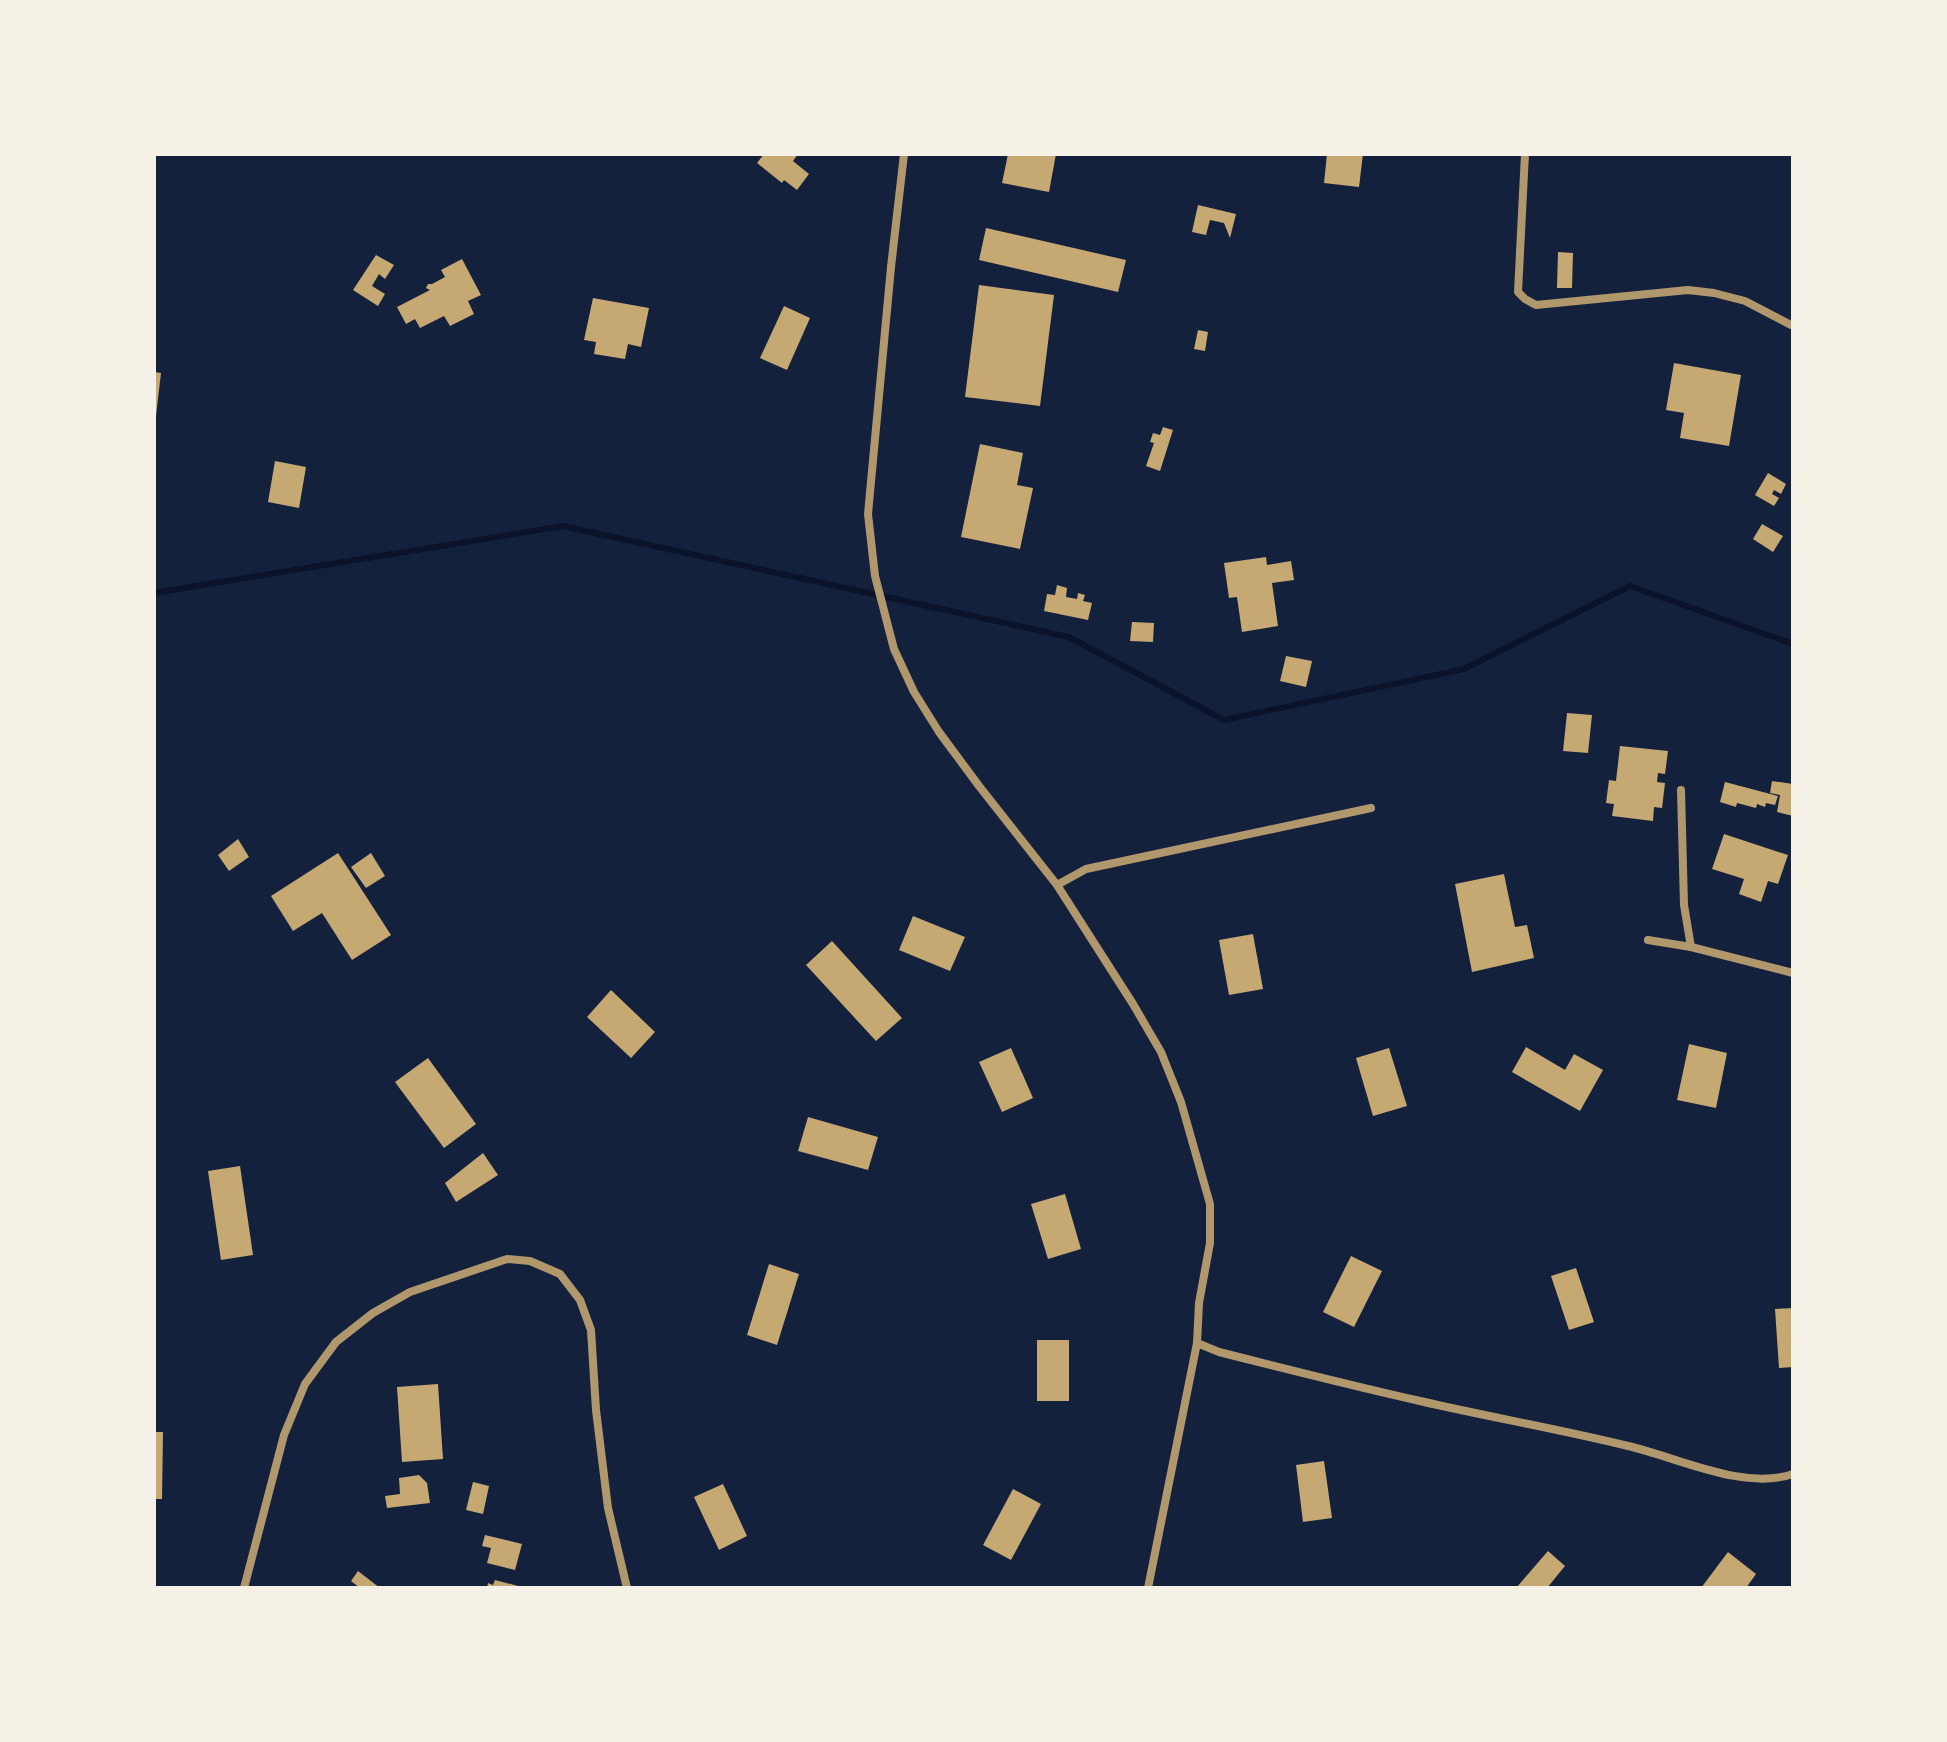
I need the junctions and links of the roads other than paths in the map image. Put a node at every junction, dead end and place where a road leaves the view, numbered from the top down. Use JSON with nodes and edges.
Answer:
{"nodes":[{"id":1,"x":904,"y":154,"type":"edge"},
{"id":2,"x":1525,"y":154,"type":"edge"},
{"id":3,"x":1791,"y":325,"type":"edge"},
{"id":4,"x":1681,"y":790,"type":"dead end"},
{"id":5,"x":1371,"y":808,"type":"dead end"},
{"id":6,"x":1057,"y":885,"type":"junction"},
{"id":7,"x":1648,"y":940,"type":"dead end"},
{"id":8,"x":1691,"y":947,"type":"junction"},
{"id":9,"x":1793,"y":973,"type":"edge"},
{"id":10,"x":1197,"y":1343,"type":"junction"},
{"id":11,"x":1793,"y":1474,"type":"edge"},
{"id":12,"x":244,"y":1588,"type":"edge"},
{"id":13,"x":627,"y":1588,"type":"edge"},
{"id":14,"x":1148,"y":1588,"type":"edge"}],
"edges":[{"from":1,"to":6,"type":"street"},
{"from":2,"to":3,"type":"street"},
{"from":4,"to":8,"type":"street"},
{"from":5,"to":6,"type":"street"},
{"from":6,"to":10,"type":"street"},
{"from":7,"to":8,"type":"street"},
{"from":8,"to":9,"type":"street"},
{"from":10,"to":11,"type":"street"},
{"from":10,"to":14,"type":"street"},
{"from":12,"to":13,"type":"street"}]}
